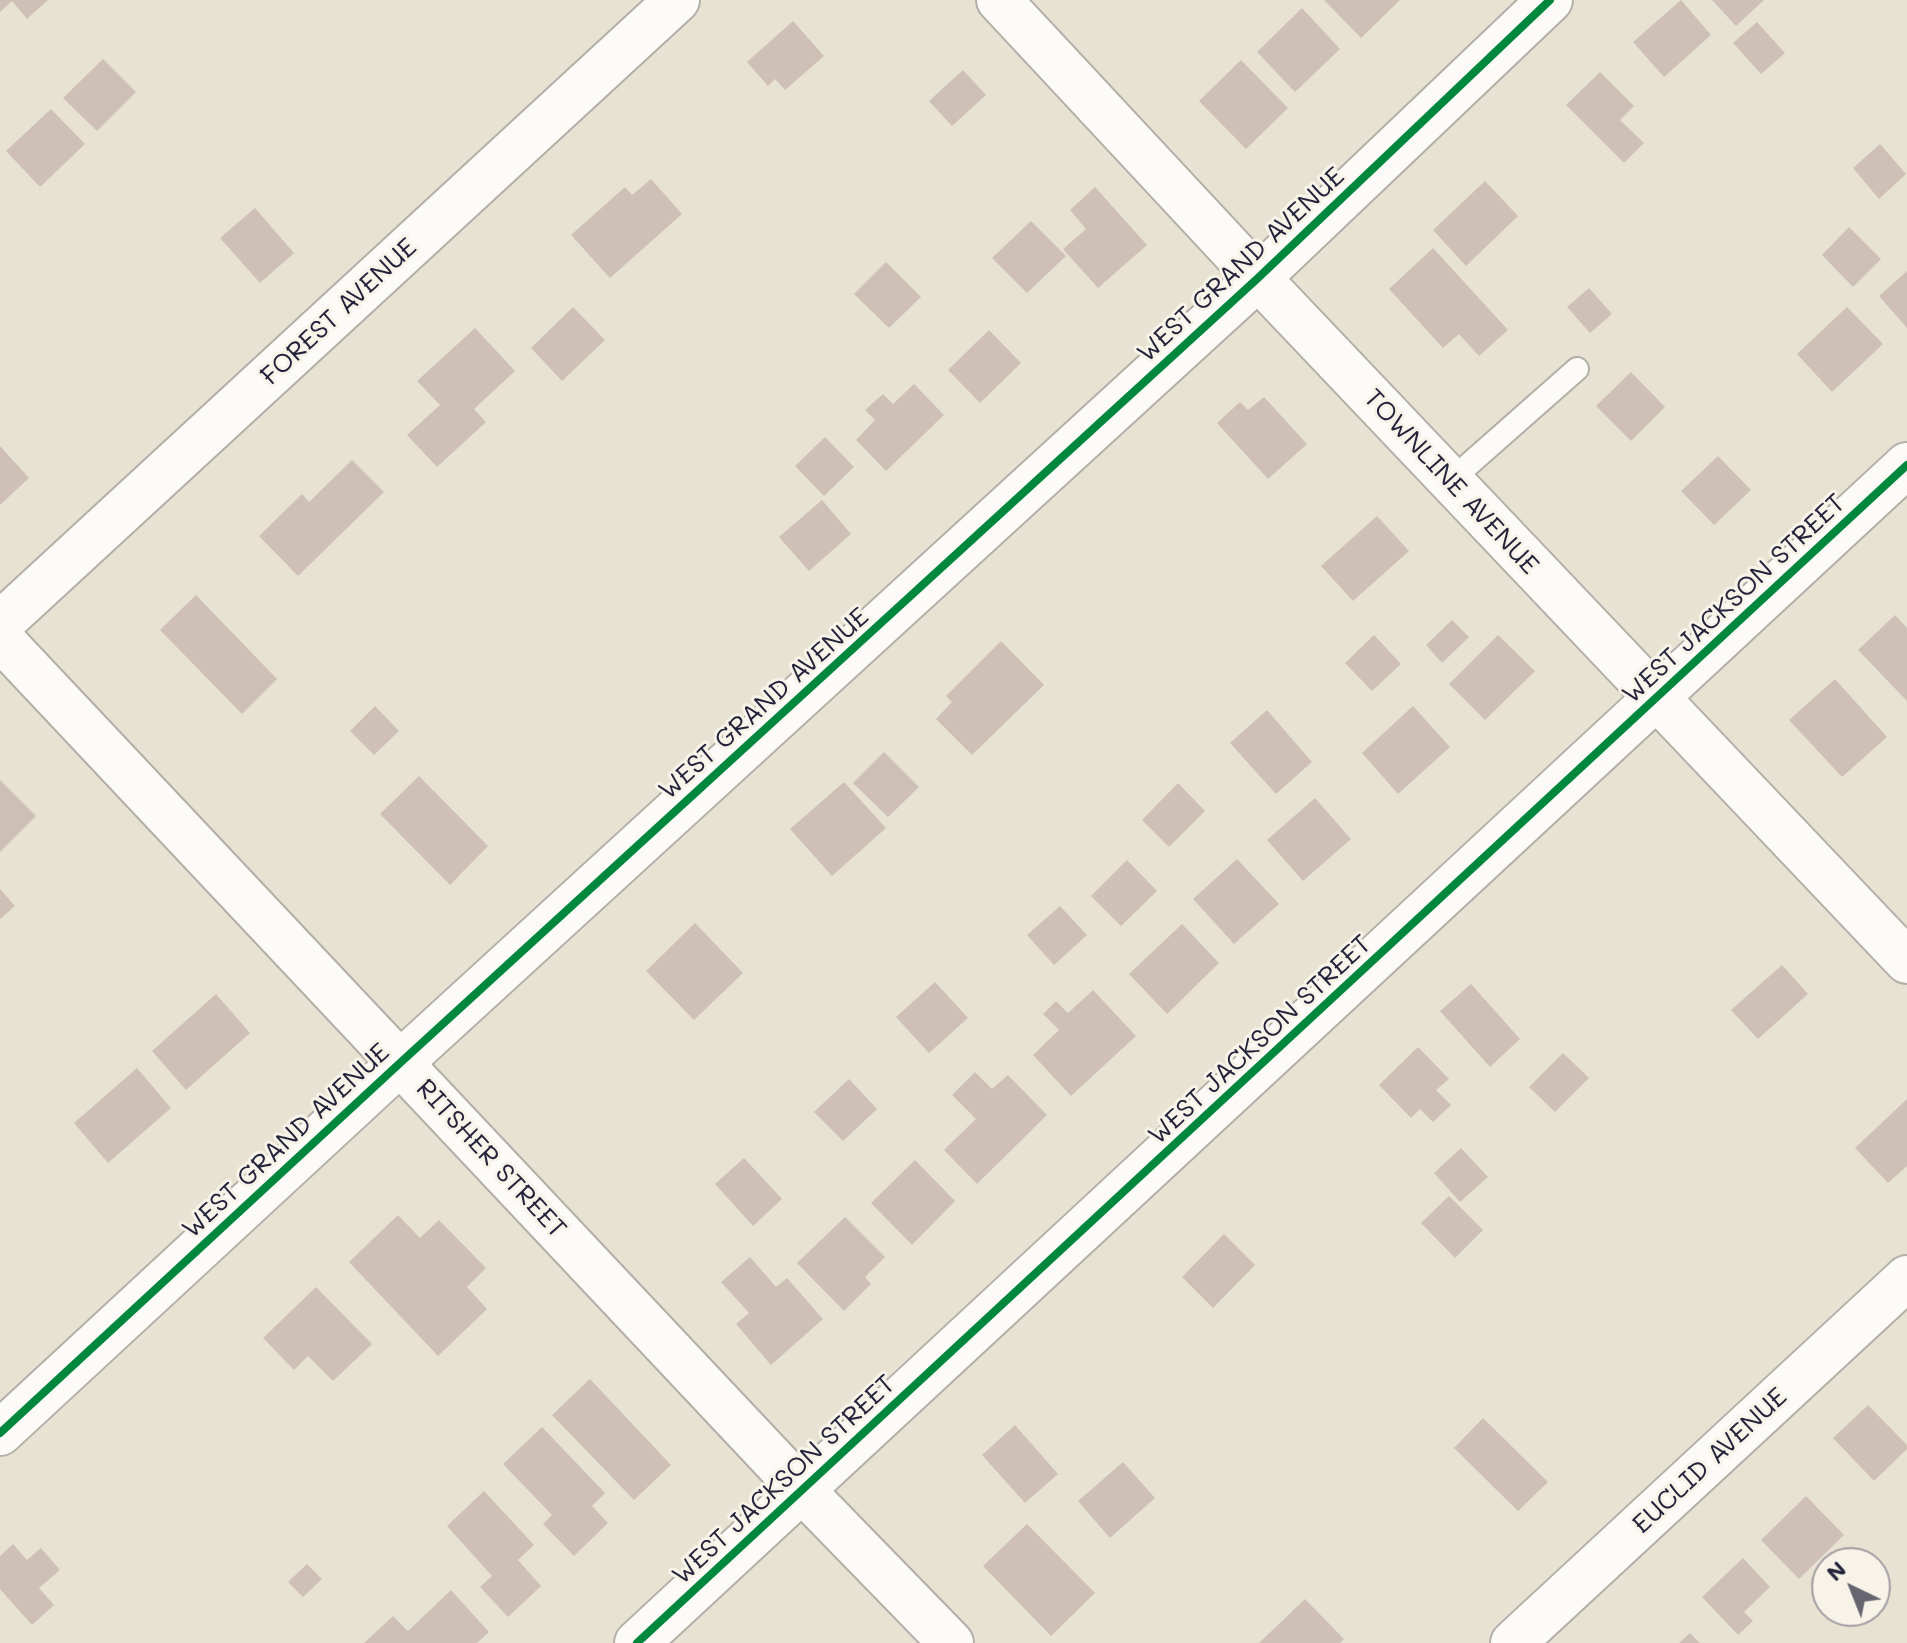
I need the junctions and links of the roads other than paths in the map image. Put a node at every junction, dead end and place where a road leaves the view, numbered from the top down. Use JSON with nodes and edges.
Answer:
{"nodes":[{"id":1,"x":677,"y":0,"type":"edge"},
{"id":2,"x":999,"y":0,"type":"edge"},
{"id":3,"x":1550,"y":0,"type":"edge"},
{"id":4,"x":1258,"y":278,"type":"junction"},
{"id":5,"x":1577,"y":369,"type":"dead end"},
{"id":6,"x":1907,"y":465,"type":"edge"},
{"id":7,"x":1450,"y":481,"type":"junction"},
{"id":8,"x":0,"y":624,"type":"edge"},
{"id":9,"x":0,"y":638,"type":"edge"},
{"id":10,"x":1657,"y":699,"type":"junction"},
{"id":11,"x":1907,"y":961,"type":"edge"},
{"id":12,"x":400,"y":1063,"type":"junction"},
{"id":13,"x":1907,"y":1278,"type":"edge"},
{"id":14,"x":0,"y":1433,"type":"edge"},
{"id":15,"x":803,"y":1491,"type":"junction"},
{"id":16,"x":637,"y":1643,"type":"edge"},
{"id":17,"x":951,"y":1643,"type":"edge"},
{"id":18,"x":1513,"y":1643,"type":"edge"}],
"edges":[{"from":1,"to":8,"type":"street","name":"FOREST AVENUE"},
{"from":2,"to":4,"type":"street","name":"TOWNLINE AVENUE"},
{"from":3,"to":4,"type":"street","name":"WEST GRAND AVENUE"},
{"from":4,"to":7,"type":"street","name":"TOWNLINE AVENUE"},
{"from":4,"to":12,"type":"street","name":"WEST GRAND AVENUE"},
{"from":5,"to":7,"type":"lane"},
{"from":6,"to":10,"type":"street","name":"WEST JACKSON STREET"},
{"from":7,"to":10,"type":"street","name":"TOWNLINE AVENUE"},
{"from":9,"to":12,"type":"street","name":"RITSHER STREET"},
{"from":10,"to":11,"type":"street","name":"TOWNLINE AVENUE"},
{"from":10,"to":15,"type":"street","name":"WEST JACKSON STREET"},
{"from":12,"to":14,"type":"street","name":"WEST GRAND AVENUE"},
{"from":12,"to":15,"type":"street","name":"RITSHER STREET"},
{"from":13,"to":18,"type":"street","name":"EUCLID AVENUE"},
{"from":15,"to":16,"type":"street","name":"WEST JACKSON STREET"},
{"from":15,"to":17,"type":"street","name":"RITSHER STREET"}]}
